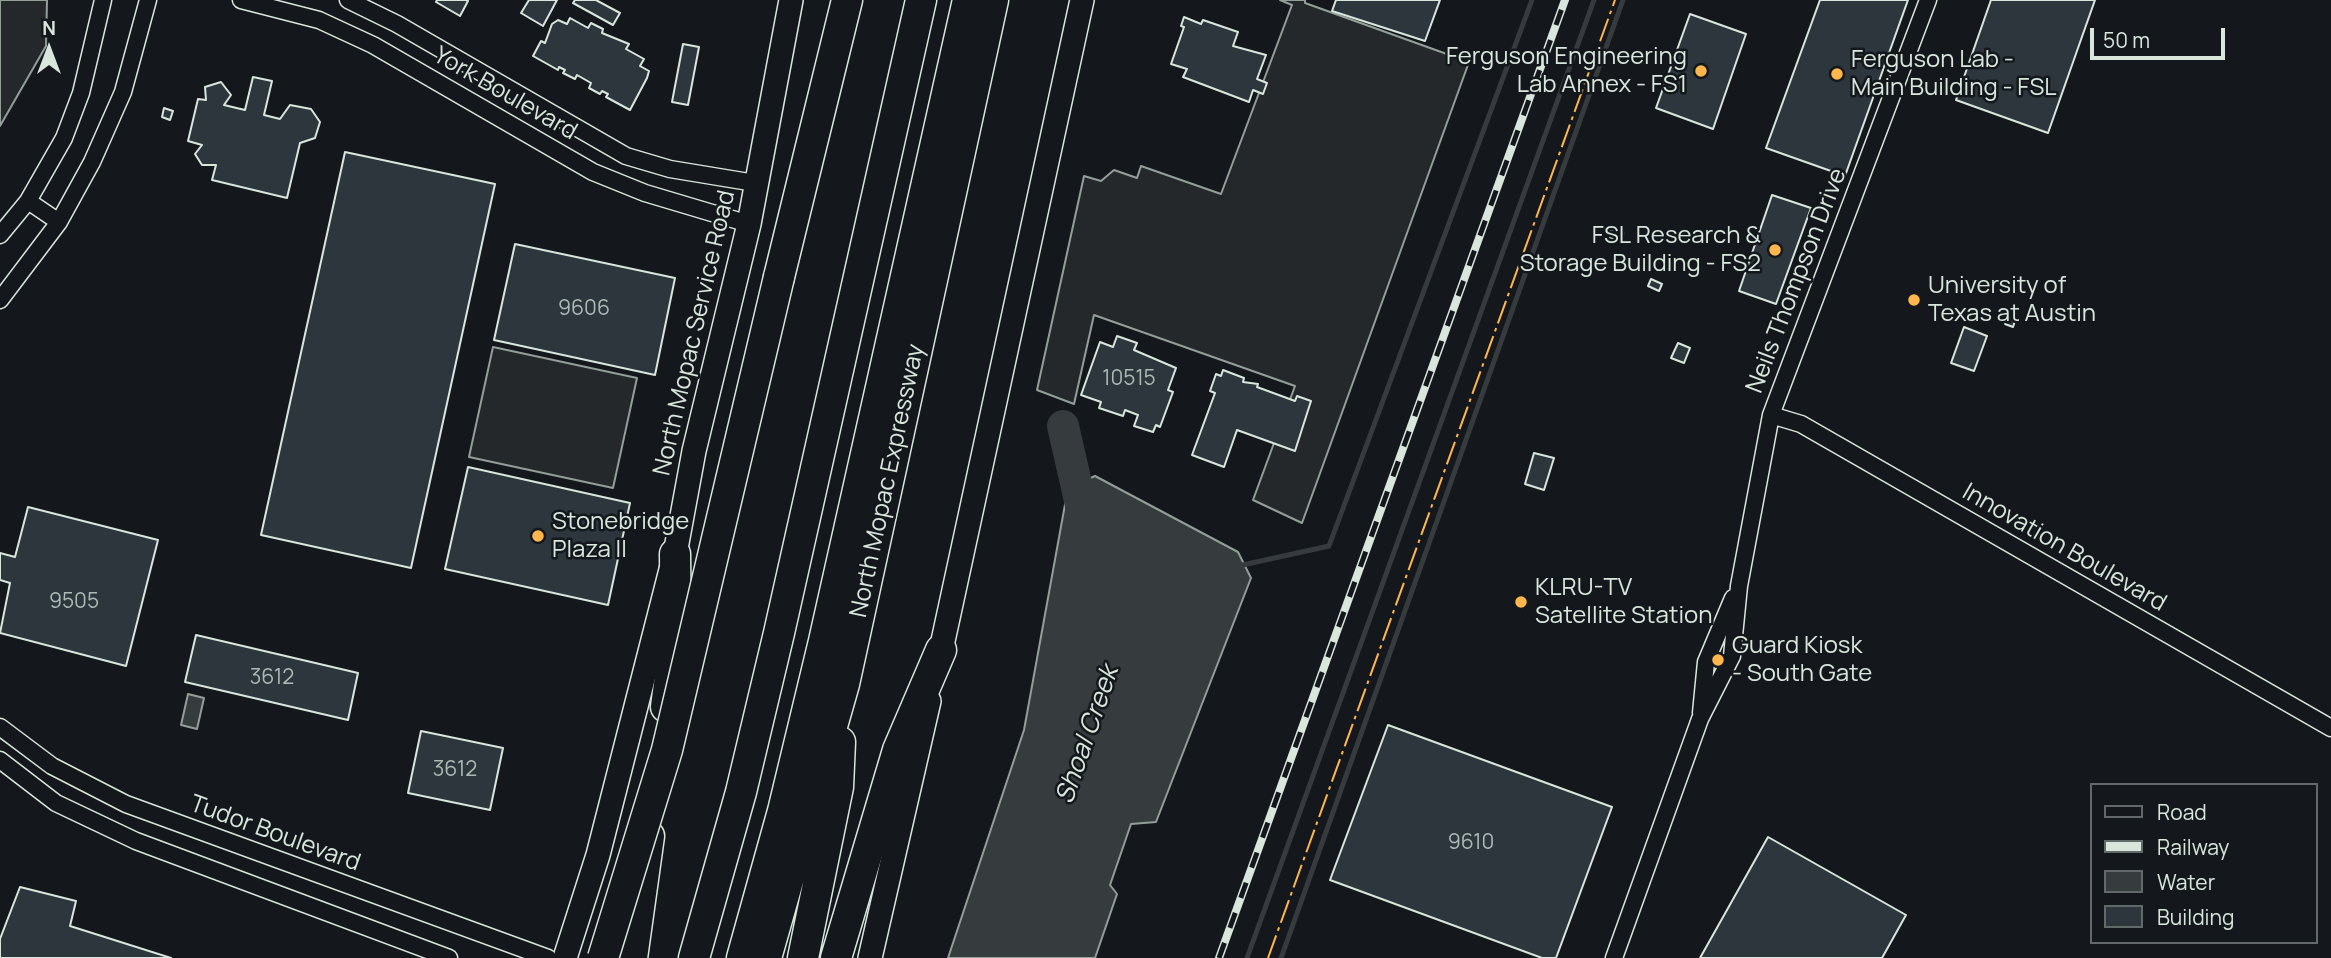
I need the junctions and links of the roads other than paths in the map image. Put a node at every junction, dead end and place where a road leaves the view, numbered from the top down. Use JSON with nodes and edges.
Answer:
{"nodes":[{"id":1,"x":103,"y":0,"type":"edge"},
{"id":2,"x":148,"y":0,"type":"edge"},
{"id":3,"x":241,"y":0,"type":"edge"},
{"id":4,"x":348,"y":0,"type":"edge"},
{"id":5,"x":791,"y":0,"type":"edge"},
{"id":6,"x":828,"y":0,"type":"edge"},
{"id":7,"x":847,"y":0,"type":"edge"},
{"id":8,"x":902,"y":0,"type":"edge"},
{"id":9,"x":921,"y":0,"type":"edge"},
{"id":10,"x":968,"y":0,"type":"edge"},
{"id":11,"x":993,"y":0,"type":"edge"},
{"id":12,"x":1082,"y":0,"type":"edge"},
{"id":13,"x":1928,"y":0,"type":"edge"},
{"id":14,"x":475,"y":69,"type":"junction"},
{"id":15,"x":460,"y":94,"type":"junction"},
{"id":16,"x":800,"y":182,"type":"junction"},
{"id":17,"x":755,"y":183,"type":"junction"},
{"id":18,"x":27,"y":201,"type":"junction"},
{"id":19,"x":59,"y":222,"type":"junction"},
{"id":20,"x":749,"y":224,"type":"junction"},
{"id":21,"x":0,"y":235,"type":"edge"},
{"id":22,"x":0,"y":300,"type":"edge"},
{"id":23,"x":1771,"y":415,"type":"junction"},
{"id":24,"x":675,"y":554,"type":"junction"},
{"id":25,"x":1739,"y":586,"type":"junction"},
{"id":26,"x":941,"y":650,"type":"junction"},
{"id":27,"x":844,"y":684,"type":"junction"},
{"id":28,"x":1700,"y":719,"type":"junction"},
{"id":29,"x":0,"y":727,"type":"edge"},
{"id":30,"x":2331,"y":728,"type":"edge"},
{"id":31,"x":0,"y":760,"type":"edge"},
{"id":32,"x":96,"y":790,"type":"junction"},
{"id":33,"x":82,"y":816,"type":"junction"},
{"id":34,"x":449,"y":958,"type":"edge"},
{"id":35,"x":548,"y":958,"type":"edge"},
{"id":36,"x":565,"y":958,"type":"edge"},
{"id":37,"x":603,"y":958,"type":"edge"},
{"id":38,"x":632,"y":958,"type":"edge"},
{"id":39,"x":676,"y":958,"type":"edge"},
{"id":40,"x":694,"y":958,"type":"edge"},
{"id":41,"x":742,"y":958,"type":"edge"},
{"id":42,"x":766,"y":958,"type":"edge"},
{"id":43,"x":803,"y":958,"type":"edge"},
{"id":44,"x":836,"y":958,"type":"edge"},
{"id":45,"x":870,"y":958,"type":"edge"},
{"id":46,"x":1614,"y":958,"type":"edge"}],
"edges":[{"from":1,"to":18,"type":"street"},
{"from":2,"to":19,"type":"street"},
{"from":3,"to":15,"type":"street","name":"York Boulevard"},
{"from":4,"to":14,"type":"street","name":"York Boulevard"},
{"from":5,"to":17,"type":"main road","name":"North Mopac Service Road"},
{"from":6,"to":16,"type":"highway"},
{"from":7,"to":16,"type":"highway"},
{"from":8,"to":39,"type":"highway"},
{"from":9,"to":40,"type":"highway"},
{"from":10,"to":41,"type":"highway"},
{"from":11,"to":27,"type":"highway","name":"North Mopac Expressway"},
{"from":12,"to":26,"type":"main road"},
{"from":13,"to":23,"type":"street","name":"Neils Thompson Drive"},
{"from":14,"to":15,"type":"street"},
{"from":14,"to":17,"type":"street","name":"York Boulevard"},
{"from":15,"to":20,"type":"street","name":"York Boulevard"},
{"from":16,"to":37,"type":"highway","bridge":true},
{"from":17,"to":20,"type":"main road","name":"North Mopac Service Road"},
{"from":18,"to":19,"type":"street"},
{"from":18,"to":21,"type":"street"},
{"from":19,"to":22,"type":"street"},
{"from":20,"to":24,"type":"main road","name":"North Mopac Service Road"},
{"from":23,"to":25,"type":"street","name":"Neils Thompson Drive"},
{"from":23,"to":30,"type":"street","name":"Innovation Boulevard"},
{"from":24,"to":36,"type":"main road","name":"North Mopac Service Road"},
{"from":24,"to":38,"type":"highway"},
{"from":25,"to":28,"type":"street","name":"Neils Thompson Drive"},
{"from":25,"to":28,"type":"street","name":"Neils Thompson Drive"},
{"from":26,"to":44,"type":"highway"},
{"from":26,"to":45,"type":"main road"},
{"from":27,"to":42,"type":"highway","name":"North Mopac Expressway"},
{"from":27,"to":43,"type":"highway"},
{"from":28,"to":46,"type":"street","name":"Neils Thompson Drive"},
{"from":29,"to":32,"type":"street","name":"Tudor Boulevard"},
{"from":31,"to":33,"type":"street"},
{"from":32,"to":33,"type":"street"},
{"from":32,"to":35,"type":"street","name":"Tudor Boulevard"},
{"from":33,"to":34,"type":"street"}]}
